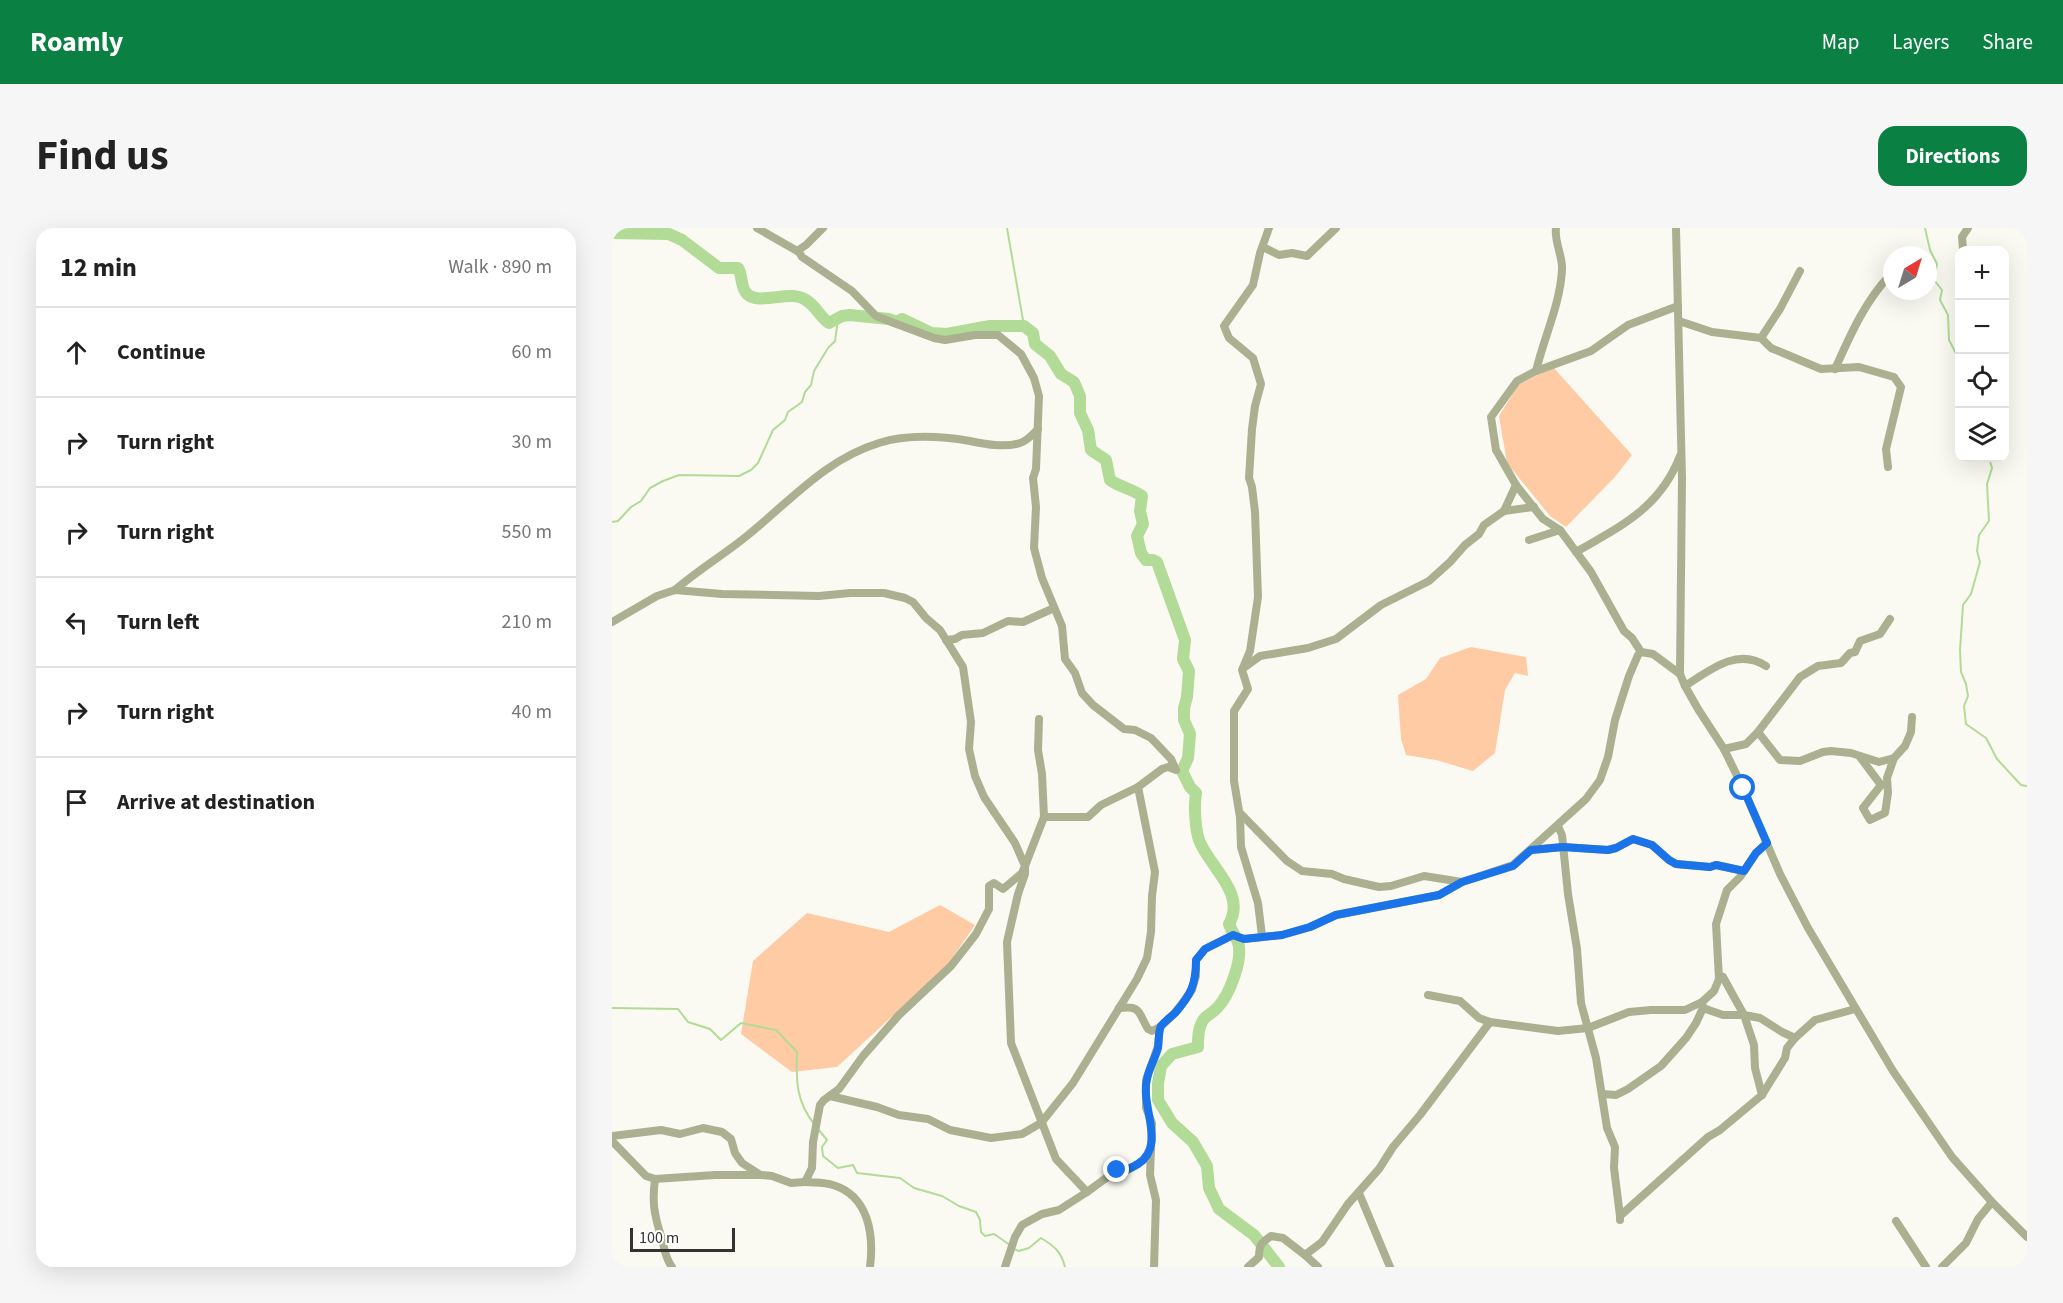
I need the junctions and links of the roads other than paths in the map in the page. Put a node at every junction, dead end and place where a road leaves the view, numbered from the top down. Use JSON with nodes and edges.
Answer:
{"nodes":[{"id":1,"x":757,"y":228,"type":"edge"},
{"id":2,"x":823,"y":228,"type":"edge"},
{"id":3,"x":1269,"y":228,"type":"edge"},
{"id":4,"x":1336,"y":228,"type":"edge"},
{"id":5,"x":1556,"y":228,"type":"edge"},
{"id":6,"x":1676,"y":228,"type":"edge"},
{"id":7,"x":1968,"y":228,"type":"edge"},
{"id":8,"x":1963,"y":246,"type":"edge"},
{"id":9,"x":1263,"y":247,"type":"junction"},
{"id":10,"x":799,"y":252,"type":"junction"},
{"id":11,"x":1800,"y":271,"type":"dead end"},
{"id":12,"x":1883,"y":282,"type":"edge"},
{"id":13,"x":1678,"y":306,"type":"junction"},
{"id":14,"x":1679,"y":321,"type":"junction"},
{"id":15,"x":1761,"y":338,"type":"junction"},
{"id":16,"x":1835,"y":369,"type":"junction"},
{"id":17,"x":1536,"y":371,"type":"junction"},
{"id":18,"x":1038,"y":429,"type":"junction"},
{"id":19,"x":1682,"y":452,"type":"junction"},
{"id":20,"x":1888,"y":467,"type":"dead end"},
{"id":21,"x":1516,"y":484,"type":"junction"},
{"id":22,"x":1534,"y":507,"type":"junction"},
{"id":23,"x":1504,"y":511,"type":"junction"},
{"id":24,"x":1560,"y":530,"type":"junction"},
{"id":25,"x":1529,"y":540,"type":"dead end"},
{"id":26,"x":1576,"y":552,"type":"junction"},
{"id":27,"x":675,"y":590,"type":"junction"},
{"id":28,"x":1054,"y":608,"type":"junction"},
{"id":29,"x":1890,"y":619,"type":"dead end"},
{"id":30,"x":612,"y":621,"type":"edge"},
{"id":31,"x":946,"y":640,"type":"junction"},
{"id":32,"x":1641,"y":652,"type":"junction"},
{"id":33,"x":1766,"y":666,"type":"dead end"},
{"id":34,"x":1242,"y":670,"type":"junction"},
{"id":35,"x":1680,"y":674,"type":"junction"},
{"id":36,"x":1685,"y":686,"type":"junction"},
{"id":37,"x":1912,"y":717,"type":"dead end"},
{"id":38,"x":1039,"y":719,"type":"dead end"},
{"id":39,"x":1758,"y":732,"type":"junction"},
{"id":40,"x":1724,"y":749,"type":"junction"},
{"id":41,"x":1860,"y":757,"type":"junction"},
{"id":42,"x":1894,"y":758,"type":"junction"},
{"id":43,"x":1881,"y":785,"type":"junction"},
{"id":44,"x":1138,"y":787,"type":"junction"},
{"id":45,"x":1888,"y":793,"type":"junction"},
{"id":46,"x":1238,"y":811,"type":"junction"},
{"id":47,"x":1044,"y":818,"type":"junction"},
{"id":48,"x":1557,"y":826,"type":"junction"},
{"id":49,"x":1767,"y":843,"type":"junction"},
{"id":50,"x":1563,"y":847,"type":"junction"},
{"id":51,"x":1531,"y":850,"type":"junction"},
{"id":52,"x":1025,"y":866,"type":"junction"},
{"id":53,"x":1744,"y":871,"type":"junction"},
{"id":54,"x":1462,"y":882,"type":"junction"},
{"id":55,"x":1262,"y":936,"type":"junction"},
{"id":56,"x":1723,"y":977,"type":"dead end"},
{"id":57,"x":1428,"y":995,"type":"dead end"},
{"id":58,"x":1702,"y":1005,"type":"junction"},
{"id":59,"x":1119,"y":1008,"type":"junction"},
{"id":60,"x":1855,"y":1009,"type":"junction"},
{"id":61,"x":1744,"y":1015,"type":"junction"},
{"id":62,"x":1490,"y":1022,"type":"junction"},
{"id":63,"x":1160,"y":1027,"type":"junction"},
{"id":64,"x":1588,"y":1028,"type":"junction"},
{"id":65,"x":1795,"y":1038,"type":"junction"},
{"id":66,"x":1602,"y":1094,"type":"junction"},
{"id":67,"x":1762,"y":1095,"type":"junction"},
{"id":68,"x":830,"y":1096,"type":"junction"},
{"id":69,"x":1041,"y":1123,"type":"junction"},
{"id":70,"x":612,"y":1138,"type":"edge"},
{"id":71,"x":1151,"y":1150,"type":"junction"},
{"id":72,"x":761,"y":1175,"type":"junction"},
{"id":73,"x":655,"y":1179,"type":"junction"},
{"id":74,"x":805,"y":1182,"type":"junction"},
{"id":75,"x":1087,"y":1192,"type":"junction"},
{"id":76,"x":1359,"y":1193,"type":"junction"},
{"id":77,"x":1992,"y":1202,"type":"junction"},
{"id":78,"x":1896,"y":1221,"type":"dead end"},
{"id":79,"x":2027,"y":1237,"type":"edge"},
{"id":80,"x":1305,"y":1255,"type":"junction"},
{"id":81,"x":672,"y":1267,"type":"edge"},
{"id":82,"x":870,"y":1267,"type":"edge"},
{"id":83,"x":1005,"y":1267,"type":"edge"},
{"id":84,"x":1154,"y":1267,"type":"edge"},
{"id":85,"x":1248,"y":1267,"type":"edge"},
{"id":86,"x":1318,"y":1267,"type":"edge"},
{"id":87,"x":1390,"y":1267,"type":"edge"},
{"id":88,"x":1926,"y":1267,"type":"edge"},
{"id":89,"x":1941,"y":1267,"type":"edge"}],
"edges":[{"from":1,"to":10,"type":"street"},
{"from":2,"to":10,"type":"street"},
{"from":3,"to":9,"type":"street"},
{"from":4,"to":9,"type":"street"},
{"from":5,"to":17,"type":"street"},
{"from":6,"to":13,"type":"street"},
{"from":7,"to":8,"type":"street"},
{"from":9,"to":34,"type":"street"},
{"from":10,"to":18,"type":"street"},
{"from":11,"to":15,"type":"street"},
{"from":12,"to":16,"type":"street"},
{"from":13,"to":14,"type":"street"},
{"from":13,"to":17,"type":"street"},
{"from":14,"to":15,"type":"street"},
{"from":14,"to":19,"type":"street"},
{"from":15,"to":16,"type":"street"},
{"from":16,"to":20,"type":"street"},
{"from":17,"to":21,"type":"street"},
{"from":18,"to":27,"type":"street"},
{"from":18,"to":28,"type":"street"},
{"from":19,"to":26,"type":"street"},
{"from":19,"to":35,"type":"street"},
{"from":21,"to":22,"type":"street"},
{"from":21,"to":23,"type":"street"},
{"from":22,"to":23,"type":"street"},
{"from":22,"to":24,"type":"street"},
{"from":23,"to":34,"type":"street"},
{"from":24,"to":25,"type":"street"},
{"from":24,"to":26,"type":"street"},
{"from":26,"to":32,"type":"street"},
{"from":27,"to":30,"type":"street"},
{"from":27,"to":31,"type":"street"},
{"from":28,"to":31,"type":"street"},
{"from":28,"to":44,"type":"street"},
{"from":29,"to":39,"type":"street"},
{"from":31,"to":52,"type":"street"},
{"from":32,"to":35,"type":"street"},
{"from":32,"to":48,"type":"street"},
{"from":33,"to":36,"type":"street"},
{"from":34,"to":46,"type":"street"},
{"from":35,"to":36,"type":"street"},
{"from":36,"to":40,"type":"street"},
{"from":37,"to":42,"type":"street"},
{"from":38,"to":47,"type":"street"},
{"from":39,"to":40,"type":"street"},
{"from":39,"to":41,"type":"street"},
{"from":40,"to":49,"type":"street"},
{"from":41,"to":42,"type":"street"},
{"from":41,"to":43,"type":"street"},
{"from":42,"to":45,"type":"street"},
{"from":43,"to":45,"type":"street"},
{"from":43,"to":45,"type":"street"},
{"from":44,"to":47,"type":"street"},
{"from":44,"to":59,"type":"street"},
{"from":46,"to":54,"type":"street"},
{"from":46,"to":55,"type":"street"},
{"from":47,"to":52,"type":"street"},
{"from":48,"to":50,"type":"street"},
{"from":48,"to":51,"type":"street"},
{"from":49,"to":53,"type":"street"},
{"from":49,"to":60,"type":"street"},
{"from":50,"to":51,"type":"street"},
{"from":50,"to":53,"type":"street"},
{"from":50,"to":64,"type":"street"},
{"from":51,"to":54,"type":"street"},
{"from":52,"to":68,"type":"street"},
{"from":52,"to":69,"type":"street"},
{"from":53,"to":58,"type":"street"},
{"from":54,"to":55,"type":"street"},
{"from":55,"to":63,"type":"street"},
{"from":56,"to":61,"type":"street"},
{"from":57,"to":62,"type":"street"},
{"from":58,"to":61,"type":"street"},
{"from":58,"to":64,"type":"street"},
{"from":58,"to":66,"type":"street"},
{"from":59,"to":63,"type":"street"},
{"from":59,"to":69,"type":"street"},
{"from":60,"to":65,"type":"street"},
{"from":60,"to":77,"type":"street"},
{"from":61,"to":65,"type":"street"},
{"from":61,"to":67,"type":"street"},
{"from":62,"to":64,"type":"street"},
{"from":62,"to":76,"type":"street"},
{"from":63,"to":71,"type":"street"},
{"from":64,"to":66,"type":"street"},
{"from":65,"to":67,"type":"street"},
{"from":66,"to":67,"type":"street"},
{"from":68,"to":69,"type":"street"},
{"from":68,"to":74,"type":"street"},
{"from":69,"to":75,"type":"street"},
{"from":70,"to":72,"type":"street"},
{"from":70,"to":73,"type":"street"},
{"from":71,"to":75,"type":"street"},
{"from":71,"to":84,"type":"street"},
{"from":72,"to":73,"type":"street"},
{"from":72,"to":74,"type":"street"},
{"from":73,"to":81,"type":"street"},
{"from":74,"to":82,"type":"street"},
{"from":75,"to":83,"type":"street"},
{"from":76,"to":80,"type":"street"},
{"from":76,"to":87,"type":"street"},
{"from":77,"to":79,"type":"street"},
{"from":77,"to":89,"type":"street"},
{"from":78,"to":88,"type":"street"},
{"from":80,"to":85,"type":"street"},
{"from":80,"to":86,"type":"street"}]}
